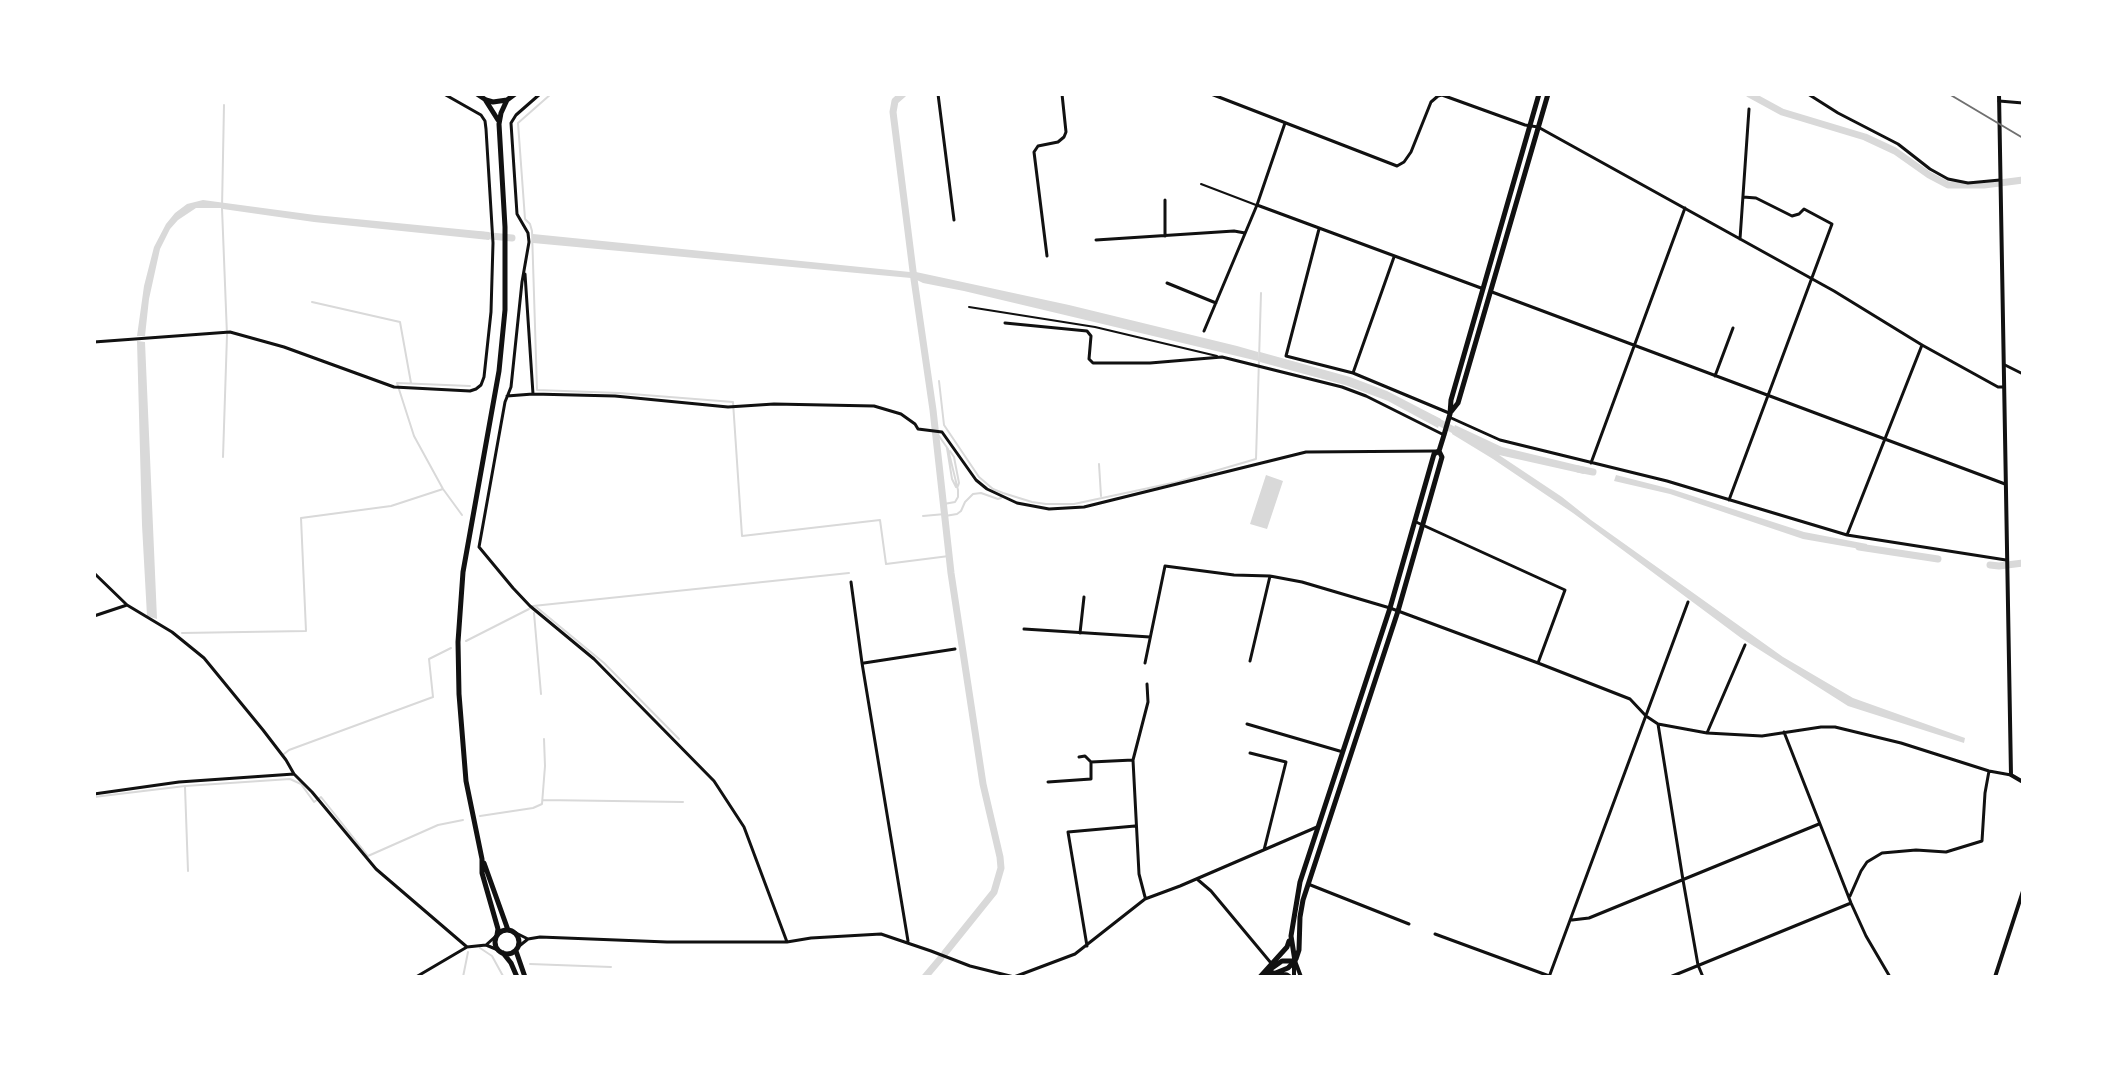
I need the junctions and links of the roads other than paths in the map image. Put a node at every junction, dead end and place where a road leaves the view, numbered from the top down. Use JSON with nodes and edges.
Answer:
{"nodes":[{"id":1,"x":444,"y":94,"type":"edge"},
{"id":2,"x":477,"y":94,"type":"edge"},
{"id":3,"x":515,"y":94,"type":"edge"},
{"id":4,"x":540,"y":94,"type":"edge"},
{"id":5,"x":938,"y":94,"type":"edge"},
{"id":6,"x":1062,"y":94,"type":"edge"},
{"id":7,"x":1211,"y":94,"type":"edge"},
{"id":8,"x":1539,"y":94,"type":"edge"},
{"id":9,"x":1548,"y":94,"type":"edge"},
{"id":10,"x":1808,"y":94,"type":"edge"},
{"id":11,"x":1999,"y":94,"type":"edge"},
{"id":12,"x":486,"y":100,"type":"junction"},
{"id":13,"x":507,"y":100,"type":"junction"},
{"id":14,"x":1999,"y":101,"type":"junction"},
{"id":15,"x":2023,"y":103,"type":"edge"},
{"id":16,"x":1749,"y":109,"type":"dead end"},
{"id":17,"x":1285,"y":123,"type":"junction"},
{"id":18,"x":499,"y":124,"type":"junction"},
{"id":19,"x":1530,"y":126,"type":"junction"},
{"id":20,"x":1538,"y":127,"type":"junction"},
{"id":21,"x":2000,"y":180,"type":"junction"},
{"id":22,"x":1201,"y":184,"type":"dead end"},
{"id":23,"x":1743,"y":197,"type":"junction"},
{"id":24,"x":1165,"y":200,"type":"dead end"},
{"id":25,"x":1257,"y":205,"type":"junction"},
{"id":26,"x":1685,"y":208,"type":"junction"},
{"id":27,"x":954,"y":220,"type":"dead end"},
{"id":28,"x":1319,"y":229,"type":"junction"},
{"id":29,"x":1245,"y":233,"type":"junction"},
{"id":30,"x":1165,"y":236,"type":"junction"},
{"id":31,"x":1740,"y":239,"type":"junction"},
{"id":32,"x":1096,"y":240,"type":"dead end"},
{"id":33,"x":1047,"y":256,"type":"dead end"},
{"id":34,"x":1394,"y":257,"type":"junction"},
{"id":35,"x":525,"y":268,"type":"junction"},
{"id":36,"x":1811,"y":279,"type":"junction"},
{"id":37,"x":1167,"y":283,"type":"dead end"},
{"id":38,"x":1482,"y":289,"type":"junction"},
{"id":39,"x":1490,"y":292,"type":"junction"},
{"id":40,"x":1216,"y":303,"type":"junction"},
{"id":41,"x":969,"y":307,"type":"dead end"},
{"id":42,"x":1005,"y":323,"type":"dead end"},
{"id":43,"x":1733,"y":328,"type":"dead end"},
{"id":44,"x":1204,"y":331,"type":"dead end"},
{"id":45,"x":94,"y":342,"type":"edge"},
{"id":46,"x":1922,"y":345,"type":"junction"},
{"id":47,"x":1635,"y":346,"type":"junction"},
{"id":48,"x":1222,"y":357,"type":"junction"},
{"id":49,"x":2004,"y":365,"type":"junction"},
{"id":50,"x":1353,"y":373,"type":"junction"},
{"id":51,"x":2023,"y":374,"type":"edge"},
{"id":52,"x":1715,"y":376,"type":"junction"},
{"id":53,"x":2004,"y":387,"type":"junction"},
{"id":54,"x":533,"y":394,"type":"junction"},
{"id":55,"x":1769,"y":394,"type":"junction"},
{"id":56,"x":507,"y":396,"type":"junction"},
{"id":57,"x":1449,"y":417,"type":"junction"},
{"id":58,"x":1445,"y":433,"type":"junction"},
{"id":59,"x":1885,"y":439,"type":"junction"},
{"id":60,"x":1439,"y":451,"type":"junction"},
{"id":61,"x":1591,"y":463,"type":"junction"},
{"id":62,"x":2005,"y":484,"type":"junction"},
{"id":63,"x":1729,"y":500,"type":"junction"},
{"id":64,"x":1419,"y":524,"type":"junction"},
{"id":65,"x":1847,"y":535,"type":"junction"},
{"id":66,"x":2008,"y":560,"type":"junction"},
{"id":67,"x":94,"y":573,"type":"edge"},
{"id":68,"x":1270,"y":576,"type":"junction"},
{"id":69,"x":851,"y":582,"type":"dead end"},
{"id":70,"x":1084,"y":597,"type":"dead end"},
{"id":71,"x":1688,"y":602,"type":"dead end"},
{"id":72,"x":127,"y":605,"type":"junction"},
{"id":73,"x":1390,"y":608,"type":"junction"},
{"id":74,"x":1398,"y":611,"type":"junction"},
{"id":75,"x":94,"y":616,"type":"edge"},
{"id":76,"x":1024,"y":629,"type":"dead end"},
{"id":77,"x":1080,"y":633,"type":"junction"},
{"id":78,"x":1150,"y":637,"type":"junction"},
{"id":79,"x":1745,"y":645,"type":"dead end"},
{"id":80,"x":955,"y":649,"type":"dead end"},
{"id":81,"x":1250,"y":661,"type":"dead end"},
{"id":82,"x":862,"y":663,"type":"junction"},
{"id":83,"x":1145,"y":663,"type":"dead end"},
{"id":84,"x":1538,"y":663,"type":"junction"},
{"id":85,"x":1147,"y":684,"type":"dead end"},
{"id":86,"x":1646,"y":716,"type":"junction"},
{"id":87,"x":1247,"y":724,"type":"dead end"},
{"id":88,"x":1658,"y":724,"type":"junction"},
{"id":89,"x":1784,"y":732,"type":"junction"},
{"id":90,"x":1707,"y":733,"type":"junction"},
{"id":91,"x":1343,"y":752,"type":"junction"},
{"id":92,"x":1250,"y":753,"type":"dead end"},
{"id":93,"x":1079,"y":757,"type":"dead end"},
{"id":94,"x":1133,"y":760,"type":"junction"},
{"id":95,"x":1091,"y":762,"type":"junction"},
{"id":96,"x":1989,"y":771,"type":"junction"},
{"id":97,"x":294,"y":774,"type":"junction"},
{"id":98,"x":2011,"y":775,"type":"junction"},
{"id":99,"x":1048,"y":782,"type":"dead end"},
{"id":100,"x":2023,"y":782,"type":"edge"},
{"id":101,"x":94,"y":794,"type":"edge"},
{"id":102,"x":1819,"y":824,"type":"junction"},
{"id":103,"x":1135,"y":826,"type":"junction"},
{"id":104,"x":1318,"y":826,"type":"junction"},
{"id":105,"x":1264,"y":850,"type":"junction"},
{"id":106,"x":482,"y":859,"type":"junction"},
{"id":107,"x":1197,"y":879,"type":"junction"},
{"id":108,"x":1683,"y":880,"type":"junction"},
{"id":109,"x":1308,"y":884,"type":"junction"},
{"id":110,"x":2023,"y":891,"type":"edge"},
{"id":111,"x":1849,"y":897,"type":"junction"},
{"id":112,"x":1145,"y":899,"type":"junction"},
{"id":113,"x":1851,"y":903,"type":"junction"},
{"id":114,"x":1572,"y":920,"type":"junction"},
{"id":115,"x":1409,"y":924,"type":"dead end"},
{"id":116,"x":508,"y":930,"type":"junction"},
{"id":117,"x":516,"y":933,"type":"junction"},
{"id":118,"x":1435,"y":934,"type":"dead end"},
{"id":119,"x":497,"y":936,"type":"junction"},
{"id":120,"x":1291,"y":936,"type":"junction"},
{"id":121,"x":528,"y":939,"type":"junction"},
{"id":122,"x":787,"y":942,"type":"junction"},
{"id":123,"x":908,"y":943,"type":"junction"},
{"id":124,"x":486,"y":945,"type":"junction"},
{"id":125,"x":1087,"y":946,"type":"junction"},
{"id":126,"x":467,"y":947,"type":"junction"},
{"id":127,"x":517,"y":949,"type":"junction"},
{"id":128,"x":500,"y":951,"type":"junction"},
{"id":129,"x":1295,"y":961,"type":"junction"},
{"id":130,"x":1272,"y":964,"type":"junction"},
{"id":131,"x":1698,"y":965,"type":"junction"},
{"id":132,"x":416,"y":977,"type":"edge"},
{"id":133,"x":517,"y":977,"type":"edge"},
{"id":134,"x":525,"y":977,"type":"edge"},
{"id":135,"x":1014,"y":977,"type":"edge"},
{"id":136,"x":1260,"y":977,"type":"edge"},
{"id":137,"x":1292,"y":977,"type":"edge"},
{"id":138,"x":1301,"y":977,"type":"edge"},
{"id":139,"x":1550,"y":977,"type":"edge"},
{"id":140,"x":1670,"y":977,"type":"edge"},
{"id":141,"x":1703,"y":977,"type":"edge"},
{"id":142,"x":1890,"y":977,"type":"edge"},
{"id":143,"x":1995,"y":977,"type":"edge"}],
"edges":[{"from":1,"to":45,"type":"street"},
{"from":2,"to":12,"type":"main road"},
{"from":3,"to":13,"type":"main road"},
{"from":4,"to":35,"type":"street"},
{"from":5,"to":27,"type":"street"},
{"from":6,"to":33,"type":"street"},
{"from":7,"to":17,"type":"street"},
{"from":8,"to":19,"type":"main road"},
{"from":9,"to":20,"type":"main road"},
{"from":10,"to":21,"type":"street"},
{"from":11,"to":14,"type":"street"},
{"from":12,"to":13,"type":"main road"},
{"from":12,"to":18,"type":"main road"},
{"from":13,"to":18,"type":"main road"},
{"from":14,"to":15,"type":"street"},
{"from":14,"to":21,"type":"street"},
{"from":16,"to":23,"type":"street"},
{"from":17,"to":19,"type":"street"},
{"from":17,"to":25,"type":"street"},
{"from":18,"to":106,"type":"main road"},
{"from":19,"to":20,"type":"street"},
{"from":19,"to":38,"type":"main road"},
{"from":20,"to":26,"type":"street"},
{"from":20,"to":39,"type":"main road"},
{"from":21,"to":49,"type":"street"},
{"from":22,"to":25,"type":"lane"},
{"from":23,"to":31,"type":"street"},
{"from":23,"to":36,"type":"street"},
{"from":24,"to":30,"type":"street"},
{"from":25,"to":28,"type":"street"},
{"from":25,"to":29,"type":"street"},
{"from":26,"to":31,"type":"street"},
{"from":26,"to":47,"type":"street"},
{"from":28,"to":34,"type":"street"},
{"from":28,"to":50,"type":"street"},
{"from":29,"to":30,"type":"street"},
{"from":29,"to":40,"type":"street"},
{"from":30,"to":32,"type":"street"},
{"from":31,"to":36,"type":"street"},
{"from":34,"to":38,"type":"street"},
{"from":34,"to":50,"type":"street"},
{"from":35,"to":54,"type":"street"},
{"from":35,"to":56,"type":"street"},
{"from":36,"to":46,"type":"street"},
{"from":36,"to":55,"type":"street"},
{"from":37,"to":40,"type":"street"},
{"from":38,"to":39,"type":"street"},
{"from":38,"to":57,"type":"main road"},
{"from":39,"to":47,"type":"street"},
{"from":39,"to":57,"type":"main road"},
{"from":40,"to":44,"type":"street"},
{"from":41,"to":48,"type":"lane"},
{"from":42,"to":48,"type":"street"},
{"from":43,"to":52,"type":"street"},
{"from":46,"to":53,"type":"street"},
{"from":46,"to":59,"type":"street"},
{"from":47,"to":52,"type":"street"},
{"from":47,"to":61,"type":"street"},
{"from":48,"to":58,"type":"street"},
{"from":49,"to":51,"type":"street"},
{"from":49,"to":53,"type":"street"},
{"from":50,"to":57,"type":"street"},
{"from":52,"to":55,"type":"street"},
{"from":53,"to":62,"type":"street"},
{"from":54,"to":56,"type":"street"},
{"from":54,"to":60,"type":"street"},
{"from":55,"to":59,"type":"street"},
{"from":55,"to":63,"type":"street"},
{"from":56,"to":122,"type":"street"},
{"from":57,"to":58,"type":"main road"},
{"from":57,"to":61,"type":"street"},
{"from":58,"to":60,"type":"main road"},
{"from":59,"to":62,"type":"street"},
{"from":59,"to":65,"type":"street"},
{"from":60,"to":64,"type":"main road"},
{"from":61,"to":63,"type":"street"},
{"from":62,"to":66,"type":"street"},
{"from":63,"to":65,"type":"street"},
{"from":64,"to":73,"type":"main road"},
{"from":64,"to":74,"type":"main road"},
{"from":64,"to":84,"type":"street"},
{"from":65,"to":66,"type":"street"},
{"from":66,"to":98,"type":"street"},
{"from":67,"to":72,"type":"street"},
{"from":68,"to":73,"type":"street"},
{"from":68,"to":78,"type":"street"},
{"from":68,"to":81,"type":"street"},
{"from":69,"to":82,"type":"street"},
{"from":70,"to":77,"type":"street"},
{"from":71,"to":86,"type":"street"},
{"from":72,"to":75,"type":"street"},
{"from":72,"to":97,"type":"street"},
{"from":73,"to":74,"type":"street"},
{"from":73,"to":91,"type":"main road"},
{"from":74,"to":84,"type":"street"},
{"from":74,"to":109,"type":"main road"},
{"from":76,"to":77,"type":"street"},
{"from":77,"to":78,"type":"street"},
{"from":78,"to":83,"type":"street"},
{"from":79,"to":90,"type":"street"},
{"from":80,"to":82,"type":"street"},
{"from":82,"to":123,"type":"street"},
{"from":84,"to":86,"type":"street"},
{"from":85,"to":94,"type":"street"},
{"from":86,"to":88,"type":"street"},
{"from":86,"to":114,"type":"street"},
{"from":87,"to":91,"type":"street"},
{"from":88,"to":90,"type":"street"},
{"from":88,"to":108,"type":"street"},
{"from":89,"to":90,"type":"street"},
{"from":89,"to":96,"type":"street"},
{"from":89,"to":102,"type":"street"},
{"from":91,"to":104,"type":"main road"},
{"from":92,"to":105,"type":"street"},
{"from":93,"to":95,"type":"street"},
{"from":94,"to":95,"type":"street"},
{"from":94,"to":103,"type":"street"},
{"from":95,"to":99,"type":"street"},
{"from":96,"to":98,"type":"street"},
{"from":96,"to":111,"type":"street"},
{"from":97,"to":101,"type":"street"},
{"from":97,"to":126,"type":"street"},
{"from":98,"to":100,"type":"street"},
{"from":102,"to":108,"type":"street"},
{"from":102,"to":111,"type":"street"},
{"from":103,"to":112,"type":"street"},
{"from":103,"to":125,"type":"street"},
{"from":104,"to":105,"type":"street"},
{"from":104,"to":120,"type":"main road"},
{"from":105,"to":107,"type":"street"},
{"from":106,"to":116,"type":"main road"},
{"from":106,"to":119,"type":"main road"},
{"from":107,"to":112,"type":"street"},
{"from":107,"to":130,"type":"street"},
{"from":108,"to":114,"type":"street"},
{"from":108,"to":131,"type":"street"},
{"from":109,"to":115,"type":"street"},
{"from":109,"to":129,"type":"main road"},
{"from":110,"to":143,"type":"street"},
{"from":111,"to":113,"type":"street"},
{"from":112,"to":125,"type":"street"},
{"from":113,"to":131,"type":"street"},
{"from":113,"to":142,"type":"street"},
{"from":114,"to":139,"type":"street"},
{"from":116,"to":117,"type":"main road"},
{"from":116,"to":119,"type":"main road"},
{"from":117,"to":121,"type":"street"},
{"from":117,"to":127,"type":"main road"},
{"from":118,"to":139,"type":"street"},
{"from":119,"to":124,"type":"street"},
{"from":119,"to":128,"type":"main road"},
{"from":120,"to":129,"type":"main road"},
{"from":120,"to":130,"type":"main road"},
{"from":121,"to":122,"type":"street"},
{"from":121,"to":127,"type":"street"},
{"from":122,"to":123,"type":"street"},
{"from":123,"to":135,"type":"street"},
{"from":124,"to":126,"type":"street"},
{"from":124,"to":128,"type":"street"},
{"from":125,"to":135,"type":"street"},
{"from":126,"to":132,"type":"street"},
{"from":127,"to":128,"type":"main road"},
{"from":127,"to":134,"type":"main road"},
{"from":128,"to":133,"type":"main road"},
{"from":129,"to":137,"type":"street"},
{"from":129,"to":137,"type":"main road"},
{"from":129,"to":138,"type":"street"},
{"from":130,"to":136,"type":"main road"},
{"from":131,"to":140,"type":"street"},
{"from":131,"to":141,"type":"street"}]}
